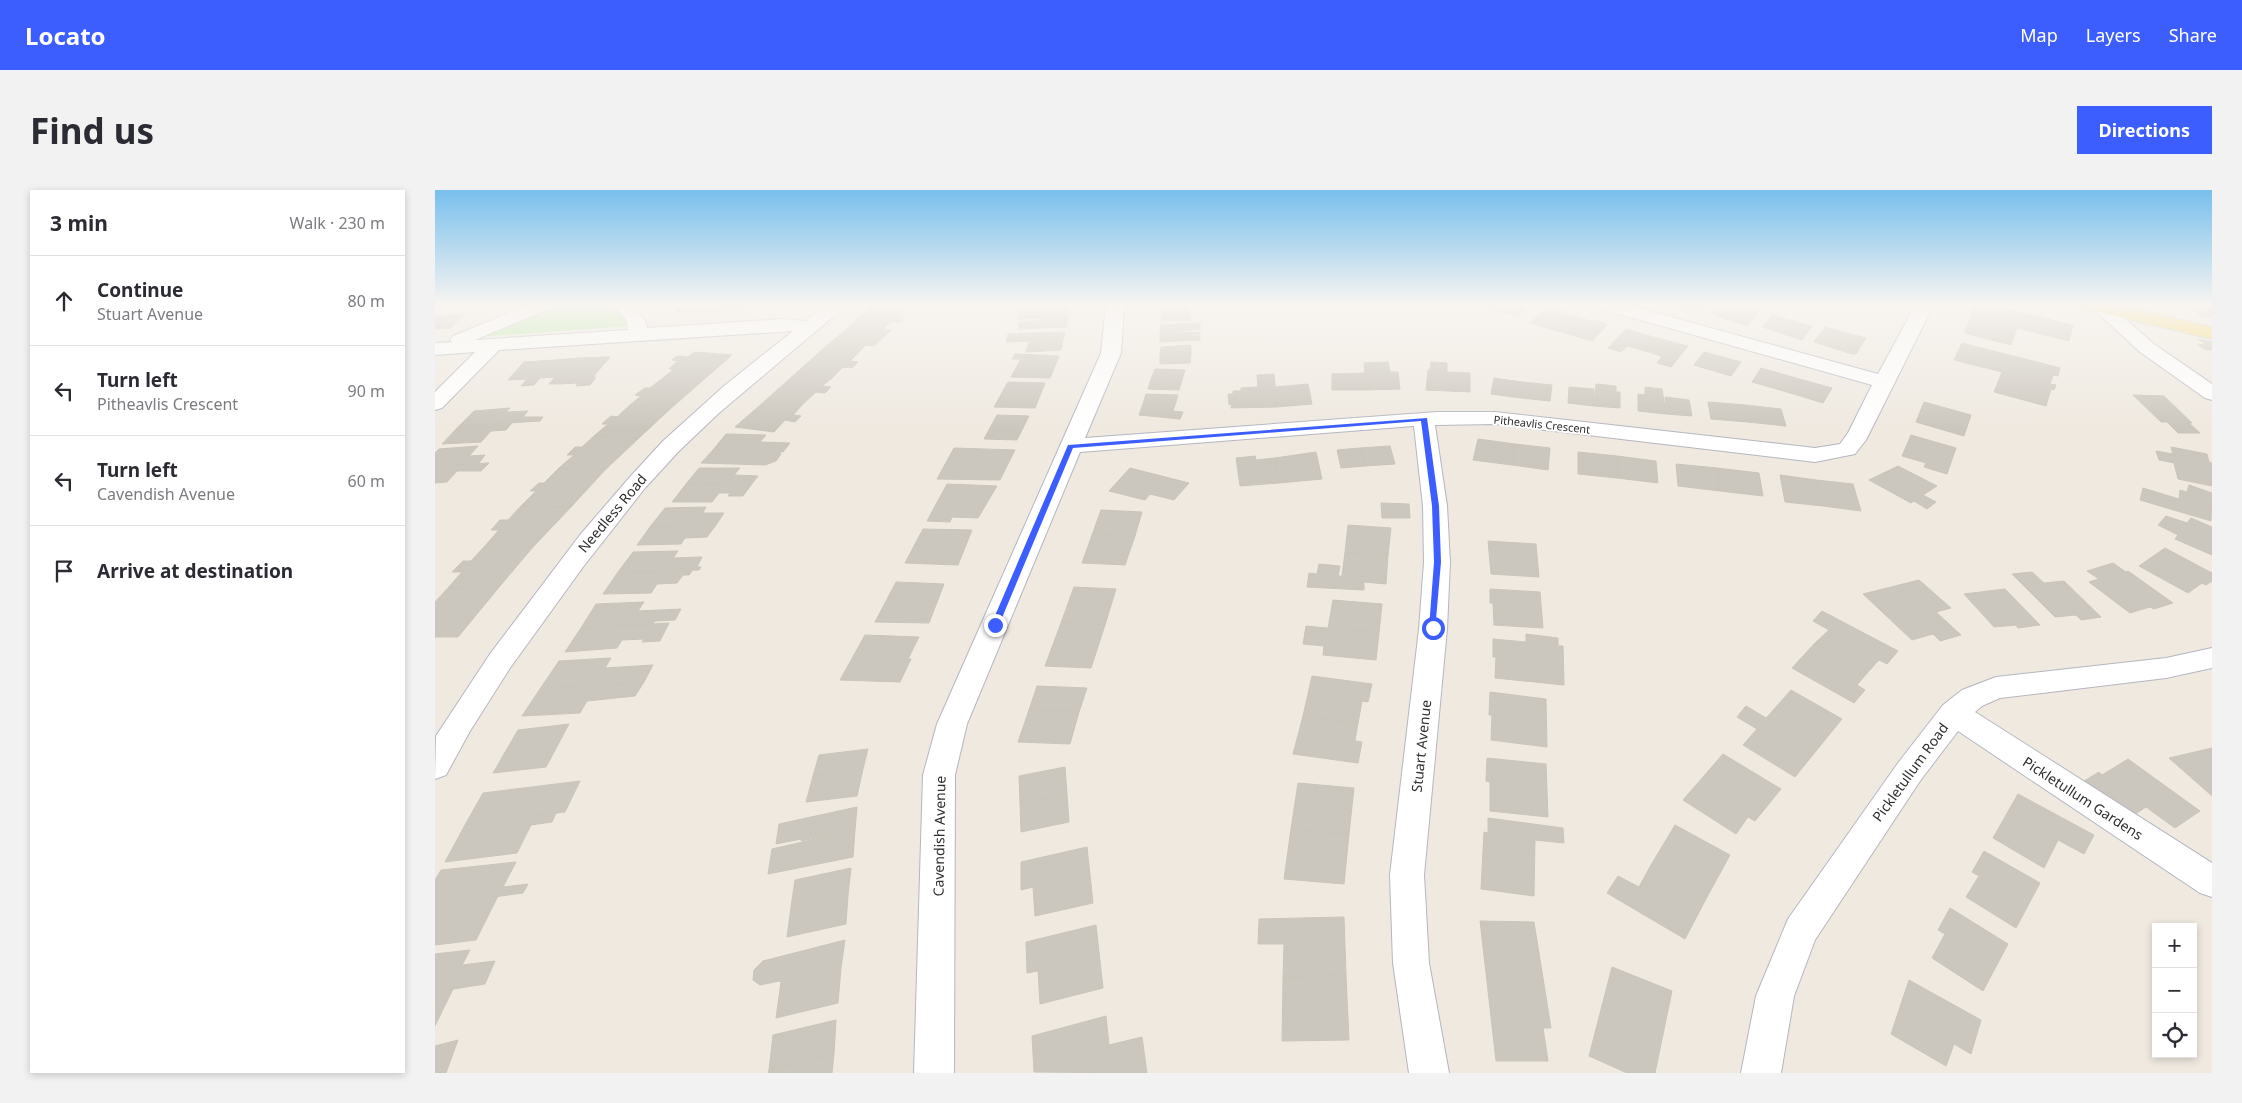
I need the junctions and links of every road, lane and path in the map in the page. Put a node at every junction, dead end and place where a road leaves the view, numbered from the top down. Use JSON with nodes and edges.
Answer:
{"nodes":[{"id":1,"x":489,"y":345,"type":"edge"},
{"id":2,"x":493,"y":345,"type":"edge"},
{"id":3,"x":788,"y":345,"type":"edge"},
{"id":4,"x":1112,"y":345,"type":"edge"},
{"id":5,"x":1751,"y":345,"type":"edge"},
{"id":6,"x":1903,"y":345,"type":"edge"},
{"id":7,"x":2144,"y":345,"type":"edge"},
{"id":8,"x":439,"y":348,"type":"edge"},
{"id":9,"x":1883,"y":382,"type":"junction"},
{"id":10,"x":2212,"y":394,"type":"edge"},
{"id":11,"x":435,"y":404,"type":"edge"},
{"id":12,"x":1424,"y":419,"type":"junction"},
{"id":13,"x":1071,"y":446,"type":"junction"},
{"id":14,"x":2212,"y":658,"type":"edge"},
{"id":15,"x":1954,"y":713,"type":"junction"},
{"id":16,"x":435,"y":766,"type":"edge"},
{"id":17,"x":2212,"y":882,"type":"edge"},
{"id":18,"x":934,"y":1073,"type":"edge"},
{"id":19,"x":1429,"y":1073,"type":"edge"},
{"id":20,"x":1761,"y":1073,"type":"edge"}],
"edges":[{"from":1,"to":8,"type":"street"},
{"from":2,"to":11,"type":"street"},
{"from":3,"to":16,"type":"street","name":"Needless Road"},
{"from":4,"to":13,"type":"street","name":"Cavendish Avenue"},
{"from":5,"to":9,"type":"street"},
{"from":6,"to":9,"type":"street","name":"Pitheavlis Crescent"},
{"from":7,"to":10,"type":"street"},
{"from":9,"to":12,"type":"street","name":"Pitheavlis Crescent"},
{"from":12,"to":13,"type":"street","name":"Pitheavlis Crescent"},
{"from":12,"to":19,"type":"street","name":"Stuart Avenue"},
{"from":13,"to":18,"type":"street","name":"Cavendish Avenue"},
{"from":14,"to":15,"type":"street","name":"Pickletullum Road"},
{"from":15,"to":17,"type":"street","name":"Pickletullum Gardens"},
{"from":15,"to":20,"type":"street","name":"Pickletullum Road"}]}
